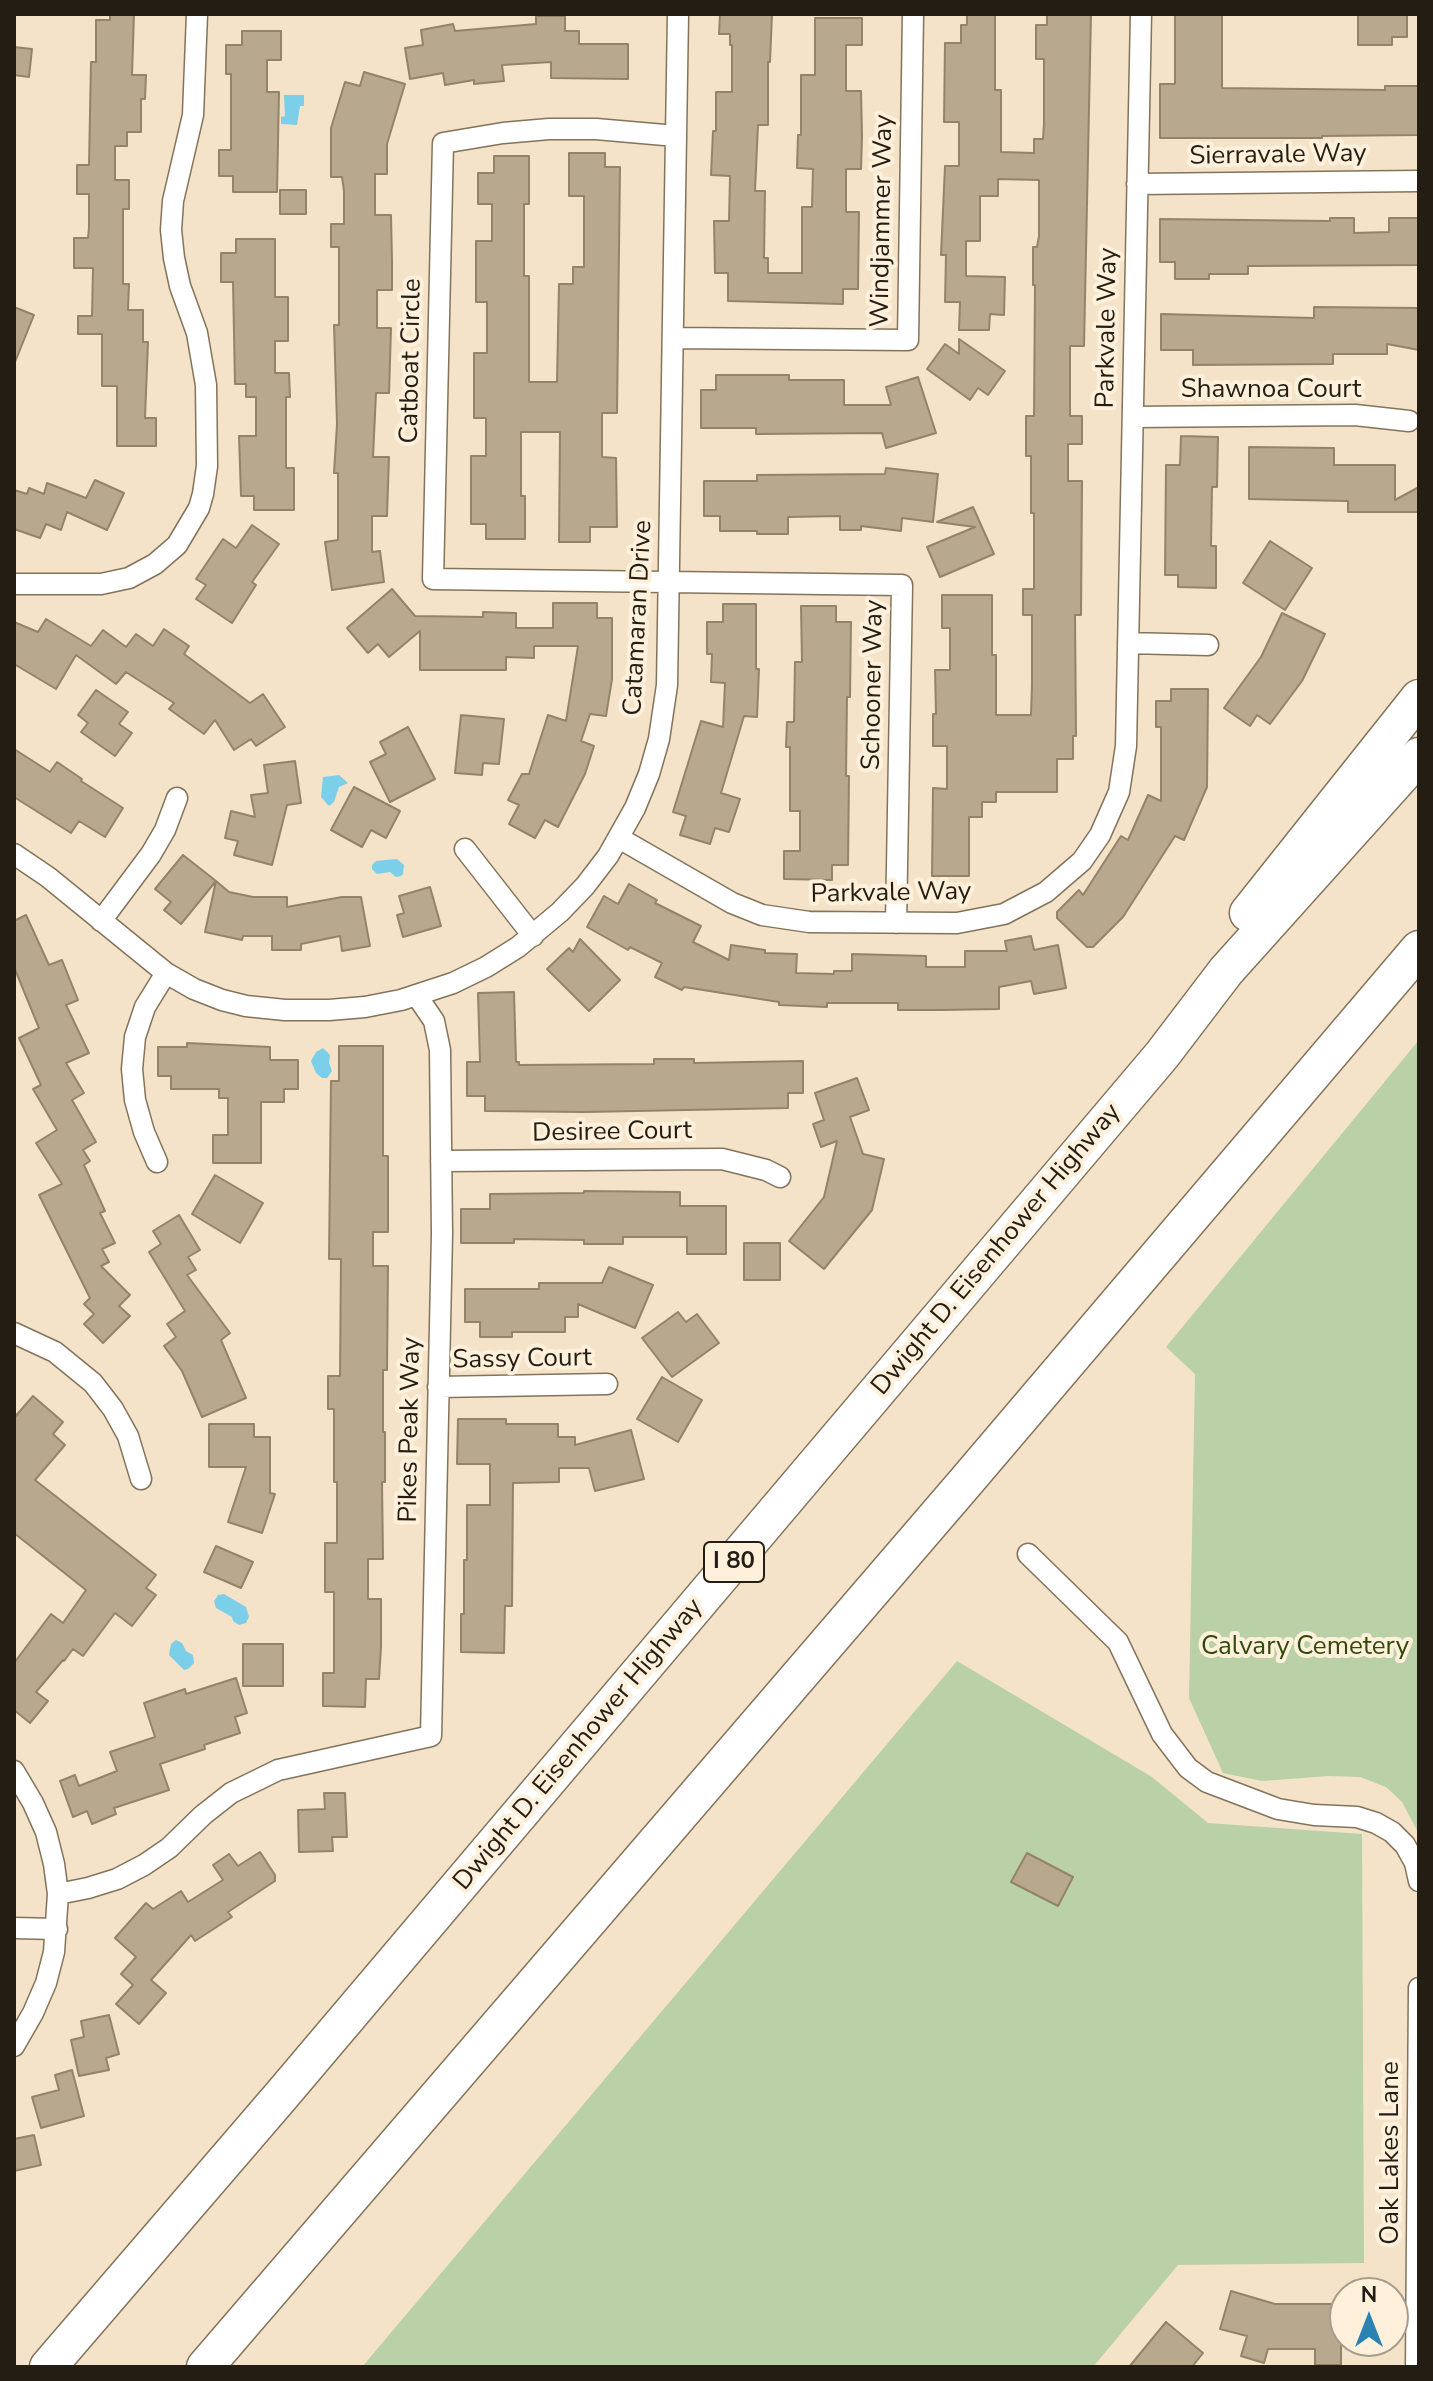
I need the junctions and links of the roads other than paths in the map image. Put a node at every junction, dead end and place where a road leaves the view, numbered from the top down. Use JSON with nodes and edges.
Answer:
{"nodes":[{"id":1,"x":197,"y":14,"type":"edge"},
{"id":2,"x":678,"y":14,"type":"edge"},
{"id":3,"x":913,"y":14,"type":"edge"},
{"id":4,"x":1141,"y":14,"type":"edge"},
{"id":5,"x":676,"y":136,"type":"junction"},
{"id":6,"x":1419,"y":181,"type":"edge"},
{"id":7,"x":1137,"y":184,"type":"junction"},
{"id":8,"x":673,"y":338,"type":"junction"},
{"id":9,"x":1133,"y":417,"type":"junction"},
{"id":10,"x":1409,"y":421,"type":"dead end"},
{"id":11,"x":669,"y":582,"type":"junction"},
{"id":12,"x":14,"y":584,"type":"edge"},
{"id":13,"x":1128,"y":643,"type":"junction"},
{"id":14,"x":1208,"y":645,"type":"dead end"},
{"id":15,"x":1419,"y":698,"type":"edge"},
{"id":16,"x":1419,"y":756,"type":"edge"},
{"id":17,"x":177,"y":798,"type":"dead end"},
{"id":18,"x":619,"y":838,"type":"junction"},
{"id":19,"x":465,"y":849,"type":"dead end"},
{"id":20,"x":14,"y":854,"type":"edge"},
{"id":21,"x":101,"y":921,"type":"junction"},
{"id":22,"x":896,"y":923,"type":"junction"},
{"id":23,"x":533,"y":936,"type":"junction"},
{"id":24,"x":1419,"y":949,"type":"edge"},
{"id":25,"x":1226,"y":971,"type":"junction"},
{"id":26,"x":166,"y":973,"type":"junction"},
{"id":27,"x":417,"y":996,"type":"junction"},
{"id":28,"x":441,"y":1161,"type":"junction"},
{"id":29,"x":157,"y":1162,"type":"dead end"},
{"id":30,"x":780,"y":1177,"type":"dead end"},
{"id":31,"x":14,"y":1333,"type":"edge"},
{"id":32,"x":607,"y":1384,"type":"dead end"},
{"id":33,"x":438,"y":1387,"type":"junction"},
{"id":34,"x":141,"y":1479,"type":"dead end"},
{"id":35,"x":1028,"y":1554,"type":"dead end"},
{"id":36,"x":14,"y":1771,"type":"edge"},
{"id":37,"x":1419,"y":1881,"type":"edge"},
{"id":38,"x":58,"y":1894,"type":"junction"},
{"id":39,"x":14,"y":1928,"type":"edge"},
{"id":40,"x":57,"y":1929,"type":"junction"},
{"id":41,"x":1419,"y":1988,"type":"edge"},
{"id":42,"x":14,"y":2046,"type":"edge"},
{"id":43,"x":48,"y":2367,"type":"edge"},
{"id":44,"x":205,"y":2367,"type":"edge"},
{"id":45,"x":1416,"y":2367,"type":"edge"}],
"edges":[{"from":1,"to":12,"type":"street"},
{"from":2,"to":5,"type":"street","name":"Catamaran Drive"},
{"from":3,"to":8,"type":"street","name":"Windjammer Way"},
{"from":4,"to":7,"type":"street","name":"Parkvale Way"},
{"from":5,"to":8,"type":"street","name":"Catamaran Drive"},
{"from":5,"to":11,"type":"street","name":"Catboat Circle"},
{"from":6,"to":7,"type":"street","name":"Sierravale Way"},
{"from":7,"to":9,"type":"street","name":"Parkvale Way"},
{"from":8,"to":11,"type":"street","name":"Catamaran Drive"},
{"from":9,"to":10,"type":"street","name":"Shawnoa Court"},
{"from":9,"to":13,"type":"street","name":"Parkvale Way"},
{"from":11,"to":18,"type":"street","name":"Catamaran Drive"},
{"from":11,"to":22,"type":"street","name":"Schooner Way"},
{"from":13,"to":14,"type":"street"},
{"from":13,"to":22,"type":"street","name":"Parkvale Way"},
{"from":15,"to":25,"type":"highway"},
{"from":16,"to":25,"type":"highway","name":"Dwight D. Eisenhower Highway","number":"I 80"},
{"from":17,"to":21,"type":"street"},
{"from":18,"to":22,"type":"street","name":"Parkvale Way"},
{"from":18,"to":23,"type":"street","name":"Catamaran Drive"},
{"from":19,"to":23,"type":"street"},
{"from":20,"to":21,"type":"street","name":"Catamaran Drive"},
{"from":21,"to":26,"type":"street","name":"Catamaran Drive"},
{"from":23,"to":27,"type":"street","name":"Catamaran Drive"},
{"from":24,"to":44,"type":"highway"},
{"from":25,"to":43,"type":"highway","name":"Dwight D. Eisenhower Highway","number":"I 80"},
{"from":26,"to":27,"type":"street","name":"Catamaran Drive"},
{"from":26,"to":29,"type":"street"},
{"from":27,"to":28,"type":"street","name":"Pikes Peak Way"},
{"from":28,"to":30,"type":"street","name":"Desiree Court"},
{"from":28,"to":33,"type":"street","name":"Pikes Peak Way"},
{"from":31,"to":34,"type":"street"},
{"from":32,"to":33,"type":"street","name":"Sassy Court"},
{"from":33,"to":38,"type":"street","name":"Pikes Peak Way"},
{"from":35,"to":37,"type":"street"},
{"from":36,"to":38,"type":"street"},
{"from":38,"to":40,"type":"street"},
{"from":39,"to":40,"type":"street"},
{"from":40,"to":42,"type":"street"},
{"from":41,"to":45,"type":"street","name":"Oak Lakes Lane"}]}
